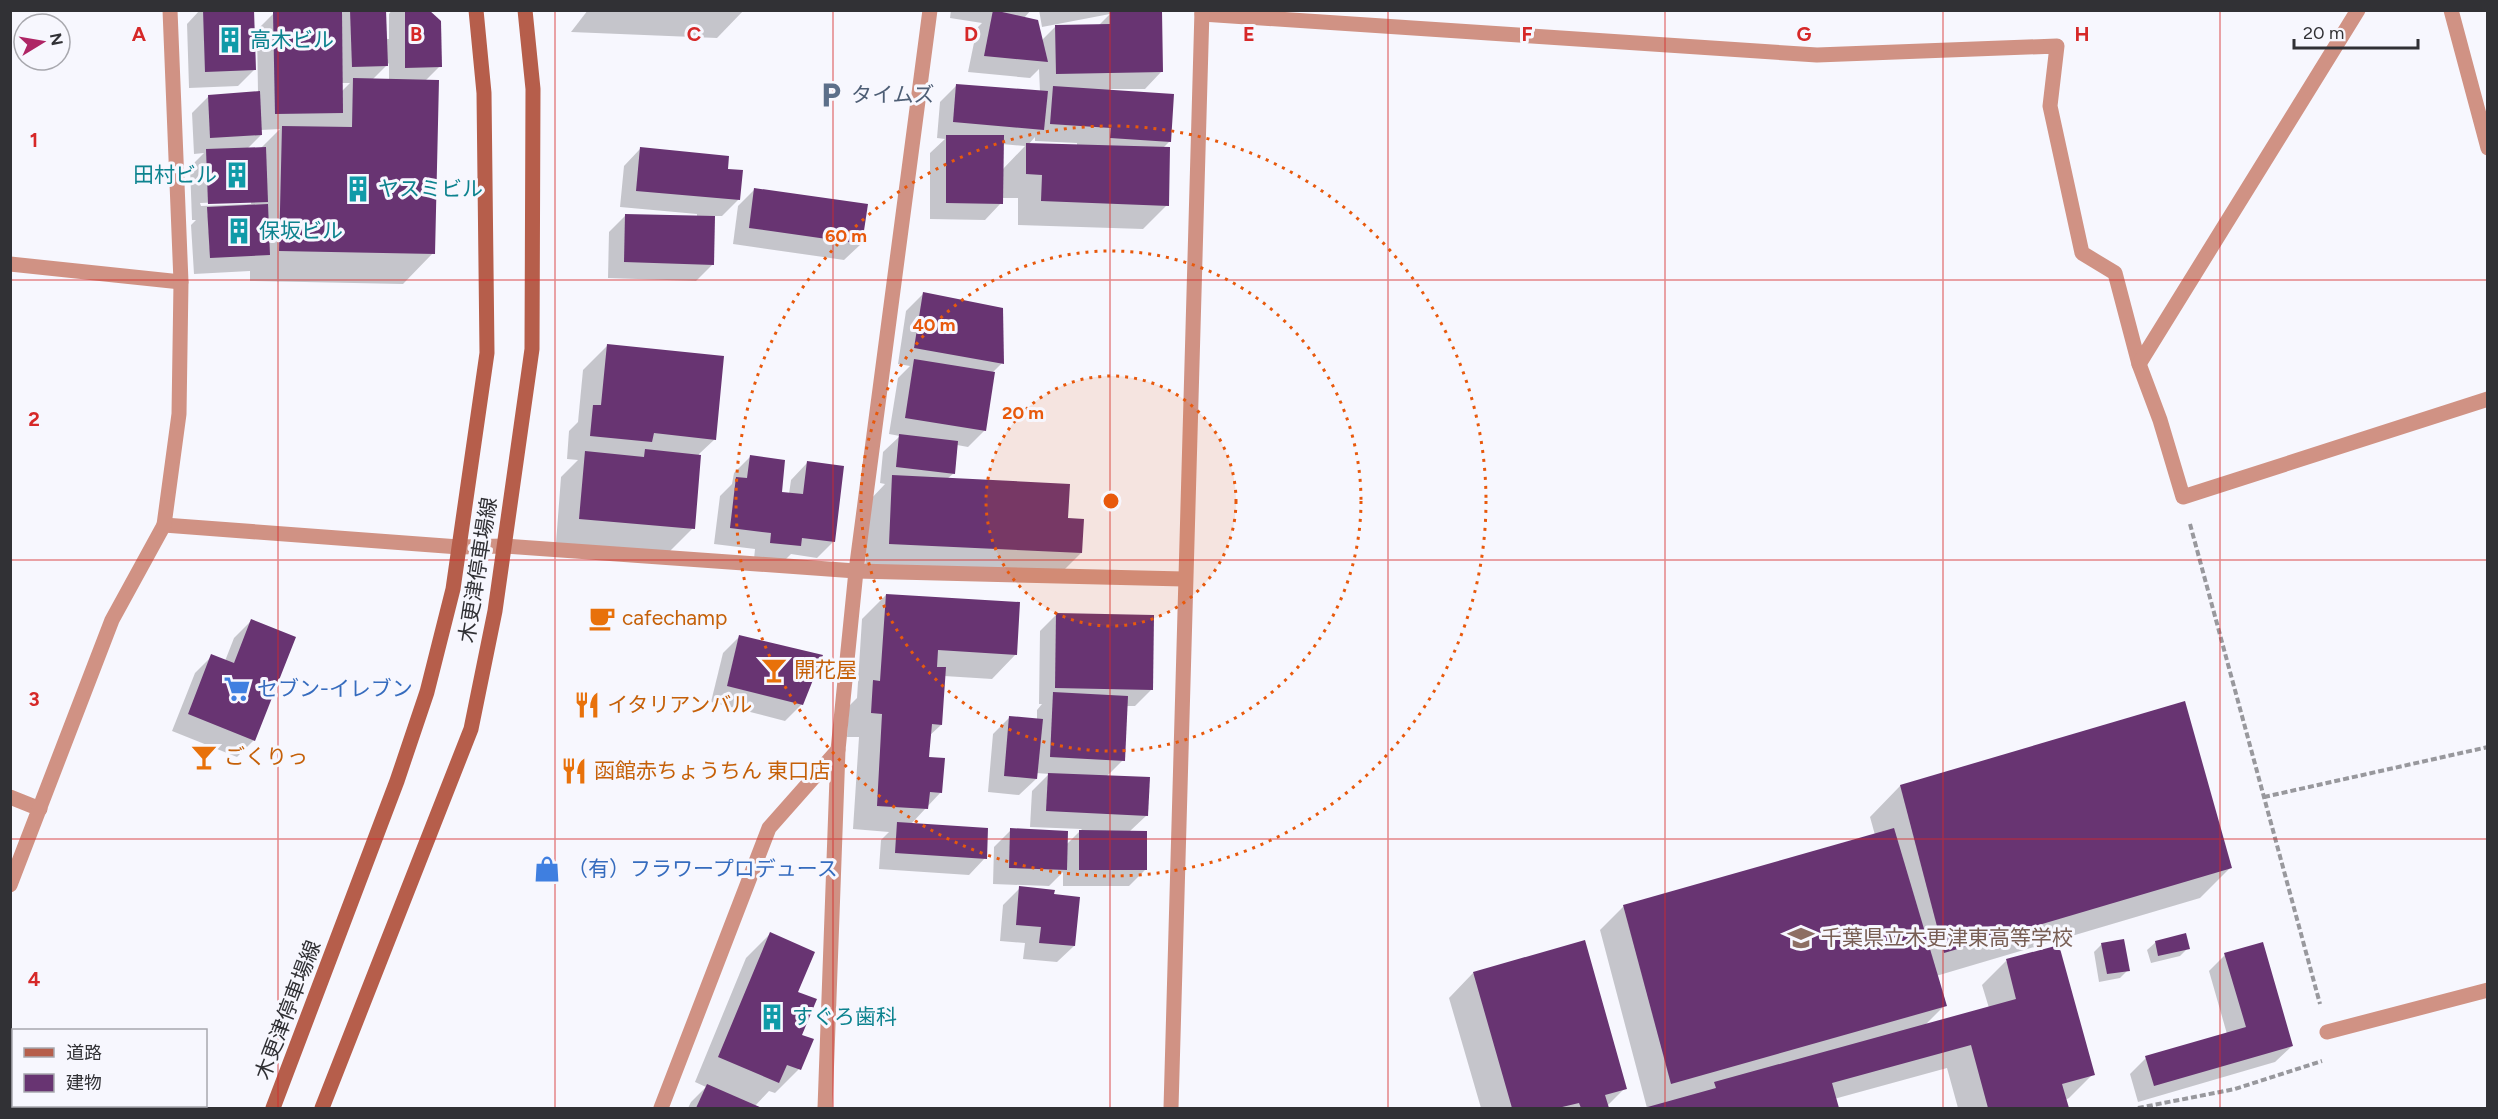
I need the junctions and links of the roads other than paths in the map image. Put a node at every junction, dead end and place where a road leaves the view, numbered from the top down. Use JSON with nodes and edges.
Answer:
{"nodes":[{"id":1,"x":170,"y":10,"type":"edge"},
{"id":2,"x":476,"y":10,"type":"edge"},
{"id":3,"x":525,"y":10,"type":"edge"},
{"id":4,"x":930,"y":10,"type":"edge"},
{"id":5,"x":2358,"y":10,"type":"edge"},
{"id":6,"x":2451,"y":10,"type":"edge"},
{"id":7,"x":1202,"y":12,"type":"edge"},
{"id":8,"x":2487,"y":148,"type":"edge"},
{"id":9,"x":10,"y":264,"type":"edge"},
{"id":10,"x":181,"y":282,"type":"junction"},
{"id":11,"x":2139,"y":364,"type":"junction"},
{"id":12,"x":2487,"y":399,"type":"edge"},
{"id":13,"x":164,"y":525,"type":"junction"},
{"id":14,"x":504,"y":546,"type":"junction"},
{"id":15,"x":459,"y":547,"type":"junction"},
{"id":16,"x":856,"y":571,"type":"junction"},
{"id":17,"x":1184,"y":579,"type":"junction"},
{"id":18,"x":838,"y":750,"type":"junction"},
{"id":19,"x":10,"y":797,"type":"edge"},
{"id":20,"x":40,"y":809,"type":"junction"},
{"id":21,"x":10,"y":885,"type":"edge"},
{"id":22,"x":2487,"y":990,"type":"edge"},
{"id":23,"x":2327,"y":1032,"type":"road end"},
{"id":24,"x":273,"y":1108,"type":"edge"},
{"id":25,"x":322,"y":1108,"type":"edge"},
{"id":26,"x":661,"y":1108,"type":"edge"},
{"id":27,"x":825,"y":1108,"type":"edge"},
{"id":28,"x":1171,"y":1108,"type":"edge"}],
"edges":[{"from":1,"to":10,"type":"street"},
{"from":2,"to":15,"type":"main road","name":"木更津停車場線"},
{"from":3,"to":14,"type":"main road","name":"木更津停車場線"},
{"from":4,"to":16,"type":"street"},
{"from":5,"to":11,"type":"street"},
{"from":6,"to":8,"type":"street"},
{"from":7,"to":11,"type":"street"},
{"from":7,"to":17,"type":"street"},
{"from":9,"to":10,"type":"street"},
{"from":10,"to":13,"type":"street"},
{"from":11,"to":12,"type":"street"},
{"from":13,"to":15,"type":"street"},
{"from":13,"to":20,"type":"street"},
{"from":14,"to":15,"type":"street"},
{"from":14,"to":16,"type":"street"},
{"from":14,"to":25,"type":"main road","name":"木更津停車場線"},
{"from":15,"to":24,"type":"main road","name":"木更津停車場線"},
{"from":16,"to":17,"type":"street"},
{"from":16,"to":18,"type":"street"},
{"from":17,"to":28,"type":"street"},
{"from":18,"to":26,"type":"street"},
{"from":18,"to":27,"type":"street"},
{"from":19,"to":20,"type":"street"},
{"from":20,"to":21,"type":"street"},
{"from":22,"to":23,"type":"street"}]}
